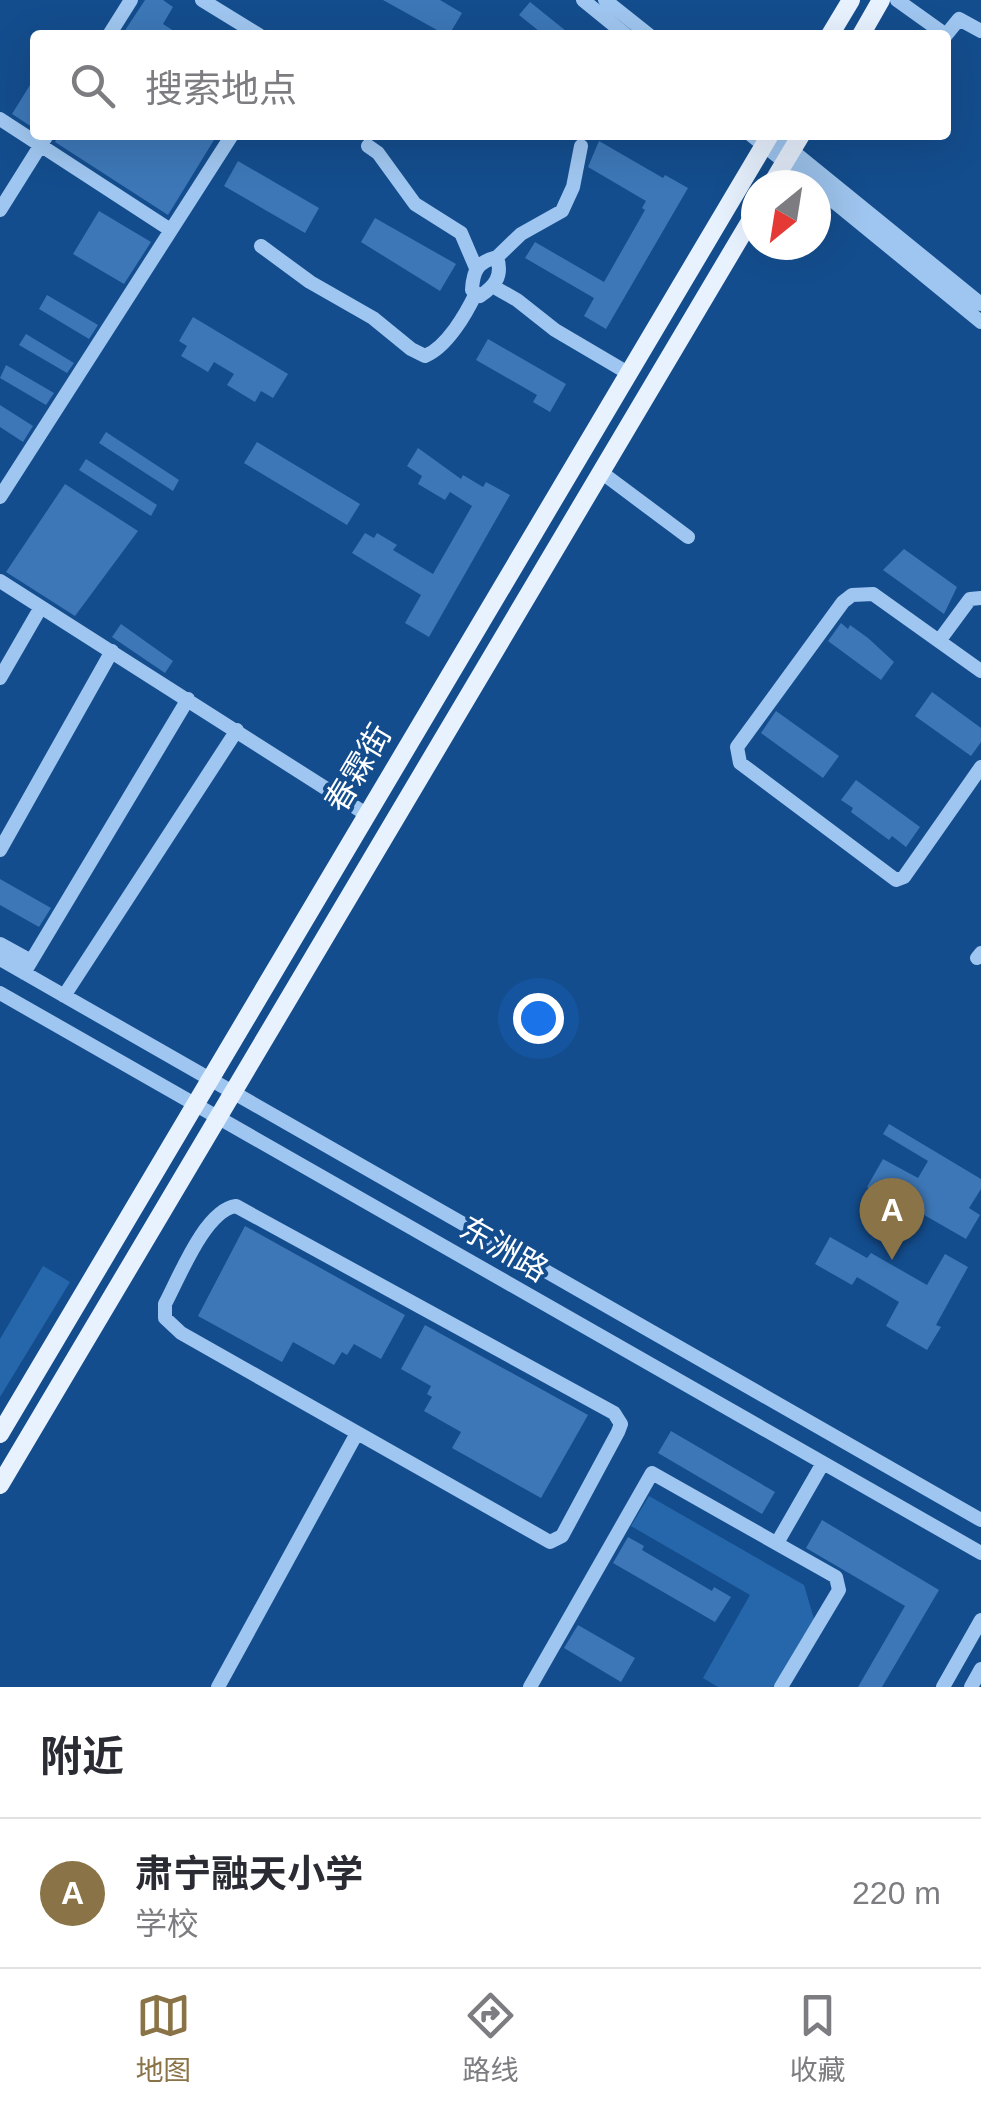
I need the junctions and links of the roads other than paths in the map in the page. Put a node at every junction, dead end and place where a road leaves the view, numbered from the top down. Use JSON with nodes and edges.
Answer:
{"nodes":[{"id":1,"x":130,"y":0,"type":"edge"},
{"id":2,"x":202,"y":0,"type":"edge"},
{"id":3,"x":582,"y":0,"type":"edge"},
{"id":4,"x":605,"y":0,"type":"edge"},
{"id":5,"x":850,"y":0,"type":"edge"},
{"id":6,"x":882,"y":0,"type":"edge"},
{"id":7,"x":897,"y":0,"type":"edge"},
{"id":8,"x":112,"y":30,"type":"edge"},
{"id":9,"x":251,"y":30,"type":"edge"},
{"id":10,"x":620,"y":30,"type":"edge"},
{"id":11,"x":642,"y":30,"type":"edge"},
{"id":12,"x":833,"y":30,"type":"edge"},
{"id":13,"x":863,"y":30,"type":"edge"},
{"id":14,"x":939,"y":30,"type":"edge"},
{"id":15,"x":950,"y":30,"type":"edge"},
{"id":16,"x":981,"y":31,"type":"edge"},
{"id":17,"x":0,"y":119,"type":"edge"},
{"id":18,"x":30,"y":133,"type":"edge"},
{"id":19,"x":44,"y":140,"type":"edge"},
{"id":20,"x":229,"y":140,"type":"edge"},
{"id":21,"x":763,"y":140,"type":"edge"},
{"id":22,"x":769,"y":140,"type":"edge"},
{"id":23,"x":368,"y":146,"type":"dead end"},
{"id":24,"x":581,"y":146,"type":"dead end"},
{"id":25,"x":793,"y":149,"type":"edge"},
{"id":26,"x":831,"y":200,"type":"edge"},
{"id":27,"x":0,"y":210,"type":"edge"},
{"id":28,"x":170,"y":229,"type":"junction"},
{"id":29,"x":741,"y":236,"type":"edge"},
{"id":30,"x":262,"y":246,"type":"dead end"},
{"id":31,"x":497,"y":257,"type":"junction"},
{"id":32,"x":476,"y":268,"type":"junction"},
{"id":33,"x":494,"y":287,"type":"junction"},
{"id":34,"x":476,"y":293,"type":"junction"},
{"id":35,"x":981,"y":304,"type":"edge"},
{"id":36,"x":981,"y":322,"type":"edge"},
{"id":37,"x":628,"y":374,"type":"junction"},
{"id":38,"x":601,"y":472,"type":"junction"},
{"id":39,"x":0,"y":497,"type":"edge"},
{"id":40,"x":688,"y":536,"type":"dead end"},
{"id":41,"x":0,"y":581,"type":"edge"},
{"id":42,"x":981,"y":598,"type":"edge"},
{"id":43,"x":41,"y":607,"type":"junction"},
{"id":44,"x":939,"y":641,"type":"junction"},
{"id":45,"x":112,"y":651,"type":"junction"},
{"id":46,"x":981,"y":671,"type":"edge"},
{"id":47,"x":0,"y":678,"type":"edge"},
{"id":48,"x":188,"y":699,"type":"junction"},
{"id":49,"x":237,"y":730,"type":"junction"},
{"id":50,"x":981,"y":767,"type":"edge"},
{"id":51,"x":366,"y":814,"type":"junction"},
{"id":52,"x":0,"y":850,"type":"edge"},
{"id":53,"x":0,"y":944,"type":"edge"},
{"id":54,"x":0,"y":960,"type":"edge"},
{"id":55,"x":27,"y":967,"type":"junction"},
{"id":56,"x":0,"y":992,"type":"edge"},
{"id":57,"x":64,"y":996,"type":"junction"},
{"id":58,"x":210,"y":1079,"type":"junction"},
{"id":59,"x":232,"y":1092,"type":"junction"},
{"id":60,"x":195,"y":1104,"type":"junction"},
{"id":61,"x":218,"y":1117,"type":"junction"},
{"id":62,"x":357,"y":1433,"type":"junction"},
{"id":63,"x":0,"y":1434,"type":"edge"},
{"id":64,"x":823,"y":1463,"type":"junction"},
{"id":65,"x":0,"y":1486,"type":"edge"},
{"id":66,"x":981,"y":1520,"type":"edge"},
{"id":67,"x":777,"y":1544,"type":"junction"},
{"id":68,"x":981,"y":1553,"type":"edge"},
{"id":69,"x":981,"y":1620,"type":"edge"},
{"id":70,"x":981,"y":1669,"type":"edge"},
{"id":71,"x":218,"y":1687,"type":"edge"},
{"id":72,"x":530,"y":1687,"type":"edge"},
{"id":73,"x":782,"y":1687,"type":"edge"},
{"id":74,"x":943,"y":1687,"type":"edge"},
{"id":75,"x":971,"y":1687,"type":"edge"}],
"edges":[{"from":1,"to":8,"type":"street"},
{"from":2,"to":9,"type":"street"},
{"from":3,"to":10,"type":"street"},
{"from":4,"to":11,"type":"street"},
{"from":5,"to":12,"type":"main road"},
{"from":6,"to":13,"type":"main road"},
{"from":7,"to":14,"type":"street"},
{"from":15,"to":16,"type":"street"},
{"from":17,"to":18,"type":"street"},
{"from":19,"to":27,"type":"street"},
{"from":19,"to":28,"type":"street"},
{"from":20,"to":28,"type":"street"},
{"from":21,"to":37,"type":"main road","name":"春霖街"},
{"from":22,"to":25,"type":"street"},
{"from":23,"to":32,"type":"street"},
{"from":24,"to":31,"type":"street"},
{"from":25,"to":35,"type":"street"},
{"from":26,"to":36,"type":"street"},
{"from":28,"to":39,"type":"street"},
{"from":29,"to":38,"type":"main road","name":"春霖街"},
{"from":30,"to":34,"type":"street"},
{"from":31,"to":32,"type":"street"},
{"from":31,"to":33,"type":"street"},
{"from":32,"to":34,"type":"street"},
{"from":33,"to":34,"type":"street"},
{"from":33,"to":37,"type":"street"},
{"from":37,"to":51,"type":"main road","name":"春霖街"},
{"from":38,"to":40,"type":"street"},
{"from":38,"to":59,"type":"main road","name":"春霖街"},
{"from":41,"to":43,"type":"street"},
{"from":42,"to":44,"type":"street"},
{"from":43,"to":45,"type":"street"},
{"from":43,"to":47,"type":"street"},
{"from":44,"to":46,"type":"street"},
{"from":44,"to":50,"type":"street"},
{"from":45,"to":48,"type":"street"},
{"from":45,"to":52,"type":"street"},
{"from":48,"to":49,"type":"street"},
{"from":48,"to":55,"type":"street"},
{"from":49,"to":51,"type":"street"},
{"from":49,"to":57,"type":"street"},
{"from":51,"to":58,"type":"main road","name":"春霖街"},
{"from":53,"to":55,"type":"street"},
{"from":54,"to":55,"type":"street","name":"东洲路"},
{"from":55,"to":57,"type":"street","name":"东洲路"},
{"from":56,"to":60,"type":"street","name":"东洲路"},
{"from":57,"to":58,"type":"street","name":"东洲路"},
{"from":58,"to":59,"type":"street","name":"东洲路"},
{"from":58,"to":60,"type":"main road","name":"春霖街"},
{"from":59,"to":61,"type":"main road","name":"春霖街"},
{"from":59,"to":66,"type":"street","name":"东洲路"},
{"from":60,"to":61,"type":"street","name":"东洲路"},
{"from":60,"to":63,"type":"main road","name":"春霖街"},
{"from":61,"to":64,"type":"street","name":"东洲路"},
{"from":61,"to":65,"type":"main road","name":"春霖街"},
{"from":62,"to":62,"type":"street"},
{"from":62,"to":71,"type":"street"},
{"from":64,"to":67,"type":"street"},
{"from":64,"to":68,"type":"street","name":"东洲路"},
{"from":67,"to":72,"type":"street"},
{"from":67,"to":73,"type":"street"},
{"from":69,"to":74,"type":"street"},
{"from":70,"to":75,"type":"street"}]}
